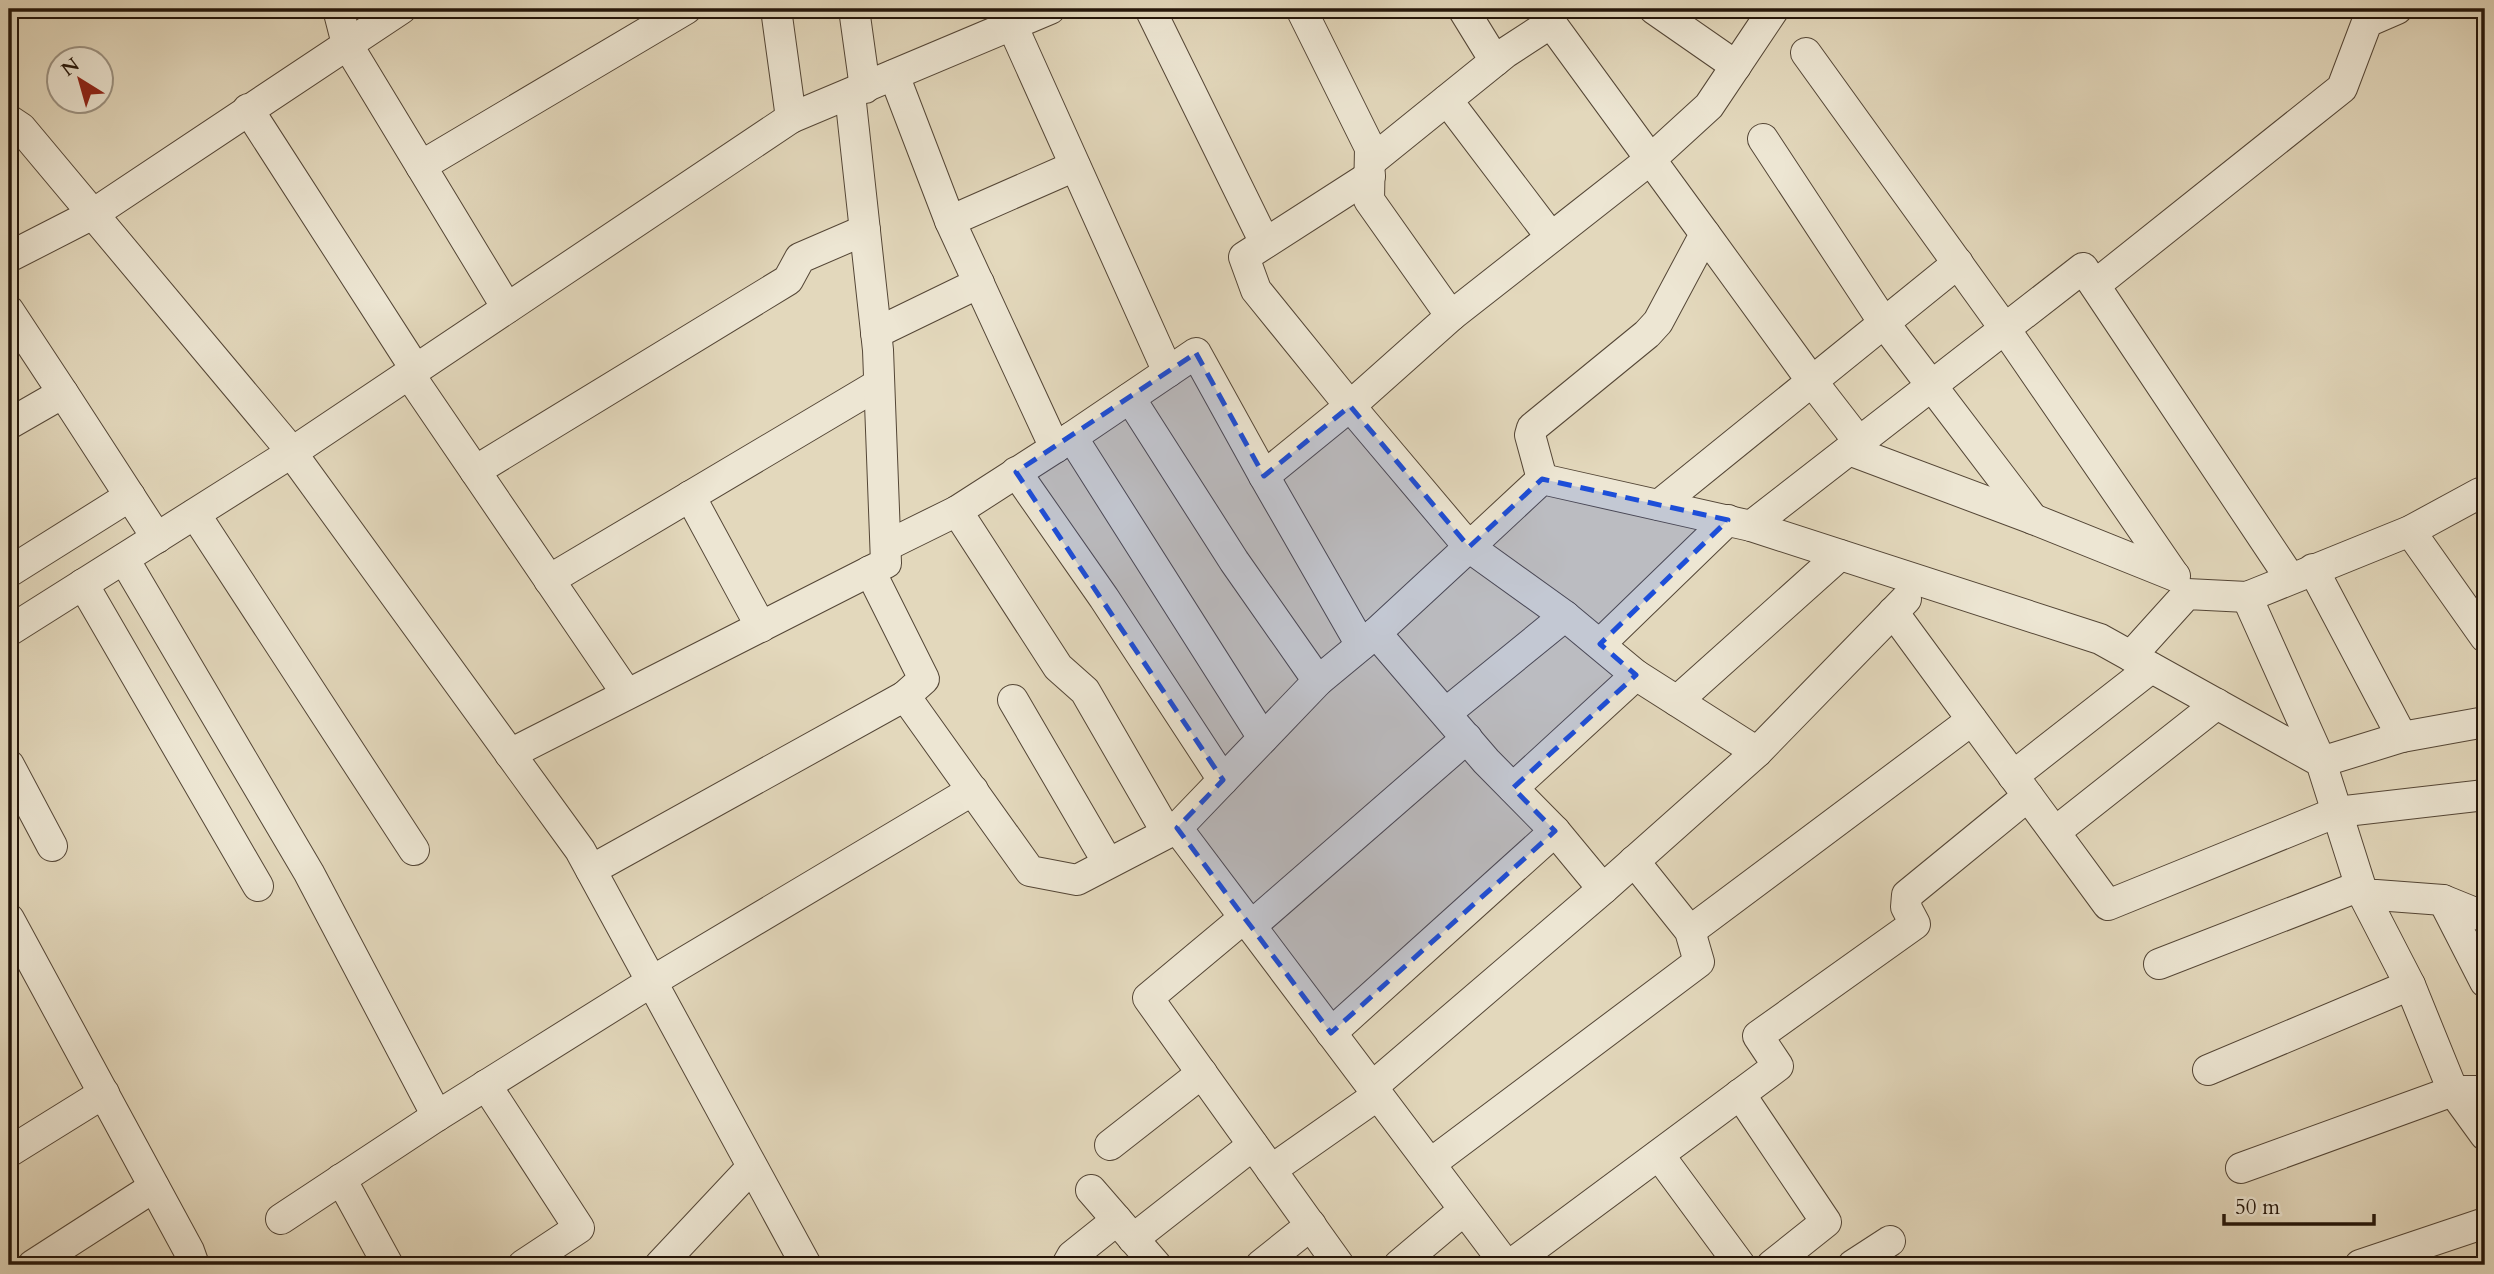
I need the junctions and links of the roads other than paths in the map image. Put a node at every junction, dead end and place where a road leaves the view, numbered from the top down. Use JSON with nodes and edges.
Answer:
{"nodes":[{"id":1,"x":338,"y":9,"type":"edge"},
{"id":2,"x":401,"y":9,"type":"edge"},
{"id":3,"x":686,"y":9,"type":"edge"},
{"id":4,"x":776,"y":9,"type":"edge"},
{"id":5,"x":854,"y":9,"type":"edge"},
{"id":6,"x":1050,"y":9,"type":"edge"},
{"id":7,"x":1150,"y":9,"type":"edge"},
{"id":8,"x":1301,"y":9,"type":"edge"},
{"id":9,"x":1462,"y":9,"type":"edge"},
{"id":10,"x":1654,"y":9,"type":"edge"},
{"id":11,"x":1774,"y":9,"type":"edge"},
{"id":12,"x":2396,"y":9,"type":"edge"},
{"id":13,"x":1561,"y":16,"type":"edge"},
{"id":14,"x":997,"y":23,"type":"edge"},
{"id":15,"x":347,"y":44,"type":"junction"},
{"id":16,"x":1806,"y":53,"type":"dead end"},
{"id":17,"x":1495,"y":61,"type":"junction"},
{"id":18,"x":1736,"y":66,"type":"junction"},
{"id":19,"x":894,"y":75,"type":"junction"},
{"id":20,"x":857,"y":91,"type":"junction"},
{"id":21,"x":1447,"y":100,"type":"junction"},
{"id":22,"x":248,"y":109,"type":"junction"},
{"id":23,"x":791,"y":118,"type":"junction"},
{"id":24,"x":9,"y":120,"type":"edge"},
{"id":25,"x":1763,"y":139,"type":"dead end"},
{"id":26,"x":1651,"y":159,"type":"junction"},
{"id":27,"x":421,"y":166,"type":"junction"},
{"id":28,"x":1075,"y":166,"type":"junction"},
{"id":29,"x":1370,"y":169,"type":"junction"},
{"id":30,"x":93,"y":214,"type":"junction"},
{"id":31,"x":950,"y":220,"type":"junction"},
{"id":32,"x":865,"y":230,"type":"junction"},
{"id":33,"x":1705,"y":233,"type":"junction"},
{"id":34,"x":1551,"y":237,"type":"junction"},
{"id":35,"x":1265,"y":243,"type":"junction"},
{"id":36,"x":9,"y":257,"type":"edge"},
{"id":37,"x":1958,"y":263,"type":"junction"},
{"id":38,"x":979,"y":283,"type":"junction"},
{"id":39,"x":2095,"y":285,"type":"junction"},
{"id":40,"x":507,"y":308,"type":"junction"},
{"id":41,"x":9,"y":311,"type":"edge"},
{"id":42,"x":1451,"y":316,"type":"junction"},
{"id":43,"x":1884,"y":323,"type":"junction"},
{"id":44,"x":2005,"y":329,"type":"junction"},
{"id":45,"x":876,"y":334,"type":"junction"},
{"id":46,"x":413,"y":372,"type":"junction"},
{"id":47,"x":1168,"y":372,"type":"junction"},
{"id":48,"x":1811,"y":380,"type":"junction"},
{"id":49,"x":879,"y":383,"type":"junction"},
{"id":50,"x":1931,"y":386,"type":"junction"},
{"id":51,"x":63,"y":393,"type":"junction"},
{"id":52,"x":1130,"y":397,"type":"junction"},
{"id":53,"x":1350,"y":406,"type":"junction"},
{"id":54,"x":9,"y":424,"type":"edge"},
{"id":55,"x":1064,"y":443,"type":"junction"},
{"id":56,"x":1854,"y":446,"type":"junction"},
{"id":57,"x":291,"y":453,"type":"junction"},
{"id":58,"x":475,"y":471,"type":"junction"},
{"id":59,"x":1016,"y":472,"type":"junction"},
{"id":60,"x":1264,"y":476,"type":"junction"},
{"id":61,"x":1542,"y":479,"type":"junction"},
{"id":62,"x":2483,"y":494,"type":"edge"},
{"id":63,"x":130,"y":496,"type":"junction"},
{"id":64,"x":690,"y":496,"type":"junction"},
{"id":65,"x":1659,"y":505,"type":"junction"},
{"id":66,"x":957,"y":511,"type":"junction"},
{"id":67,"x":195,"y":514,"type":"junction"},
{"id":68,"x":2033,"y":519,"type":"junction"},
{"id":69,"x":1739,"y":523,"type":"junction"},
{"id":70,"x":2410,"y":531,"type":"junction"},
{"id":71,"x":157,"y":538,"type":"junction"},
{"id":72,"x":886,"y":545,"type":"junction"},
{"id":73,"x":1469,"y":547,"type":"junction"},
{"id":74,"x":1840,"y":555,"type":"junction"},
{"id":75,"x":124,"y":559,"type":"junction"},
{"id":76,"x":870,"y":571,"type":"junction"},
{"id":77,"x":9,"y":572,"type":"edge"},
{"id":78,"x":2301,"y":573,"type":"junction"},
{"id":79,"x":549,"y":580,"type":"junction"},
{"id":80,"x":1922,"y":582,"type":"junction"},
{"id":81,"x":83,"y":584,"type":"junction"},
{"id":82,"x":2181,"y":584,"type":"junction"},
{"id":83,"x":2247,"y":597,"type":"junction"},
{"id":84,"x":1893,"y":612,"type":"junction"},
{"id":85,"x":1565,"y":616,"type":"junction"},
{"id":86,"x":761,"y":627,"type":"junction"},
{"id":87,"x":9,"y":631,"type":"edge"},
{"id":88,"x":2485,"y":638,"type":"edge"},
{"id":89,"x":1369,"y":639,"type":"junction"},
{"id":90,"x":1600,"y":644,"type":"junction"},
{"id":91,"x":2141,"y":662,"type":"junction"},
{"id":92,"x":1636,"y":675,"type":"junction"},
{"id":93,"x":1318,"y":681,"type":"junction"},
{"id":94,"x":627,"y":694,"type":"junction"},
{"id":95,"x":905,"y":696,"type":"junction"},
{"id":96,"x":1013,"y":700,"type":"dead end"},
{"id":97,"x":1677,"y":701,"type":"junction"},
{"id":98,"x":2217,"y":704,"type":"junction"},
{"id":99,"x":1446,"y":713,"type":"junction"},
{"id":100,"x":1972,"y":720,"type":"junction"},
{"id":101,"x":2485,"y":722,"type":"edge"},
{"id":102,"x":2402,"y":737,"type":"junction"},
{"id":103,"x":1263,"y":738,"type":"junction"},
{"id":104,"x":1467,"y":738,"type":"junction"},
{"id":105,"x":1757,"y":752,"type":"junction"},
{"id":106,"x":510,"y":754,"type":"junction"},
{"id":107,"x":2321,"y":762,"type":"junction"},
{"id":108,"x":9,"y":765,"type":"edge"},
{"id":109,"x":1223,"y":780,"type":"junction"},
{"id":110,"x":2020,"y":786,"type":"junction"},
{"id":111,"x":1513,"y":788,"type":"junction"},
{"id":112,"x":972,"y":790,"type":"junction"},
{"id":113,"x":2485,"y":795,"type":"edge"},
{"id":114,"x":2337,"y":811,"type":"junction"},
{"id":115,"x":1172,"y":830,"type":"junction"},
{"id":116,"x":1555,"y":831,"type":"junction"},
{"id":117,"x":2054,"y":832,"type":"junction"},
{"id":118,"x":52,"y":846,"type":"dead end"},
{"id":119,"x":414,"y":850,"type":"dead end"},
{"id":120,"x":1634,"y":861,"type":"junction"},
{"id":121,"x":1108,"y":863,"type":"junction"},
{"id":122,"x":591,"y":870,"type":"junction"},
{"id":123,"x":258,"y":886,"type":"dead end"},
{"id":124,"x":1602,"y":889,"type":"junction"},
{"id":125,"x":2362,"y":890,"type":"junction"},
{"id":126,"x":2443,"y":900,"type":"junction"},
{"id":127,"x":2485,"y":917,"type":"edge"},
{"id":128,"x":9,"y":919,"type":"edge"},
{"id":129,"x":1248,"y":922,"type":"junction"},
{"id":130,"x":1689,"y":931,"type":"junction"},
{"id":131,"x":2158,"y":964,"type":"dead end"},
{"id":132,"x":652,"y":982,"type":"junction"},
{"id":133,"x":2485,"y":982,"type":"edge"},
{"id":134,"x":2410,"y":985,"type":"junction"},
{"id":135,"x":1331,"y":1033,"type":"junction"},
{"id":136,"x":2208,"y":1070,"type":"dead end"},
{"id":137,"x":1202,"y":1073,"type":"junction"},
{"id":138,"x":486,"y":1085,"type":"junction"},
{"id":139,"x":1375,"y":1091,"type":"junction"},
{"id":140,"x":2453,"y":1091,"type":"junction"},
{"id":141,"x":2485,"y":1091,"type":"edge"},
{"id":142,"x":104,"y":1093,"type":"junction"},
{"id":143,"x":1740,"y":1094,"type":"junction"},
{"id":144,"x":437,"y":1116,"type":"junction"},
{"id":145,"x":2485,"y":1135,"type":"edge"},
{"id":146,"x":1110,"y":1145,"type":"dead end"},
{"id":147,"x":1253,"y":1145,"type":"junction"},
{"id":148,"x":9,"y":1153,"type":"edge"},
{"id":149,"x":1659,"y":1154,"type":"junction"},
{"id":150,"x":1430,"y":1164,"type":"junction"},
{"id":151,"x":752,"y":1167,"type":"junction"},
{"id":152,"x":2241,"y":1168,"type":"dead end"},
{"id":153,"x":1271,"y":1170,"type":"junction"},
{"id":154,"x":341,"y":1180,"type":"junction"},
{"id":155,"x":155,"y":1187,"type":"junction"},
{"id":156,"x":1091,"y":1190,"type":"dead end"},
{"id":157,"x":1464,"y":1210,"type":"junction"},
{"id":158,"x":281,"y":1219,"type":"dead end"},
{"id":159,"x":2485,"y":1223,"type":"edge"},
{"id":160,"x":1311,"y":1225,"type":"junction"},
{"id":161,"x":1125,"y":1229,"type":"junction"},
{"id":162,"x":1890,"y":1241,"type":"dead end"},
{"id":163,"x":33,"y":1265,"type":"edge"},
{"id":164,"x":194,"y":1265,"type":"edge"},
{"id":165,"x":388,"y":1265,"type":"edge"},
{"id":166,"x":523,"y":1265,"type":"edge"},
{"id":167,"x":660,"y":1265,"type":"edge"},
{"id":168,"x":806,"y":1265,"type":"edge"},
{"id":169,"x":1067,"y":1265,"type":"edge"},
{"id":170,"x":1156,"y":1265,"type":"edge"},
{"id":171,"x":1261,"y":1265,"type":"edge"},
{"id":172,"x":1339,"y":1265,"type":"edge"},
{"id":173,"x":1399,"y":1265,"type":"edge"},
{"id":174,"x":1508,"y":1265,"type":"edge"},
{"id":175,"x":1740,"y":1265,"type":"edge"},
{"id":176,"x":1772,"y":1265,"type":"edge"},
{"id":177,"x":1853,"y":1265,"type":"edge"},
{"id":178,"x":2360,"y":1265,"type":"edge"}],
"edges":[{"from":1,"to":15,"type":"street"},
{"from":2,"to":15,"type":"street"},
{"from":3,"to":27,"type":"street"},
{"from":4,"to":23,"type":"street"},
{"from":5,"to":20,"type":"street"},
{"from":6,"to":14,"type":"street"},
{"from":7,"to":35,"type":"street"},
{"from":8,"to":29,"type":"street"},
{"from":9,"to":17,"type":"street"},
{"from":10,"to":18,"type":"street"},
{"from":11,"to":18,"type":"street"},
{"from":12,"to":39,"type":"street"},
{"from":13,"to":17,"type":"street"},
{"from":13,"to":26,"type":"street"},
{"from":14,"to":19,"type":"street"},
{"from":14,"to":28,"type":"street"},
{"from":15,"to":22,"type":"street"},
{"from":15,"to":27,"type":"street"},
{"from":16,"to":37,"type":"street"},
{"from":17,"to":21,"type":"street"},
{"from":18,"to":26,"type":"street"},
{"from":19,"to":20,"type":"street"},
{"from":19,"to":31,"type":"street"},
{"from":20,"to":23,"type":"street"},
{"from":20,"to":32,"type":"street"},
{"from":21,"to":29,"type":"street"},
{"from":21,"to":34,"type":"street"},
{"from":22,"to":30,"type":"street"},
{"from":22,"to":46,"type":"street"},
{"from":23,"to":40,"type":"street"},
{"from":24,"to":30,"type":"street"},
{"from":25,"to":43,"type":"street"},
{"from":26,"to":33,"type":"street"},
{"from":26,"to":34,"type":"street"},
{"from":27,"to":40,"type":"street"},
{"from":28,"to":31,"type":"street"},
{"from":28,"to":47,"type":"street"},
{"from":29,"to":35,"type":"street"},
{"from":29,"to":42,"type":"street"},
{"from":30,"to":36,"type":"street"},
{"from":30,"to":57,"type":"street"},
{"from":31,"to":38,"type":"street"},
{"from":32,"to":45,"type":"street"},
{"from":32,"to":58,"type":"street"},
{"from":33,"to":48,"type":"street"},
{"from":33,"to":61,"type":"street"},
{"from":34,"to":42,"type":"street"},
{"from":35,"to":53,"type":"street"},
{"from":37,"to":43,"type":"street"},
{"from":37,"to":44,"type":"street"},
{"from":38,"to":45,"type":"street"},
{"from":38,"to":55,"type":"street"},
{"from":39,"to":44,"type":"street"},
{"from":39,"to":78,"type":"street"},
{"from":40,"to":46,"type":"street"},
{"from":41,"to":51,"type":"street"},
{"from":42,"to":53,"type":"street"},
{"from":43,"to":48,"type":"street"},
{"from":43,"to":50,"type":"street"},
{"from":44,"to":50,"type":"street"},
{"from":44,"to":82,"type":"street"},
{"from":45,"to":49,"type":"street"},
{"from":46,"to":57,"type":"street"},
{"from":46,"to":58,"type":"street"},
{"from":47,"to":52,"type":"street"},
{"from":47,"to":60,"type":"street"},
{"from":48,"to":56,"type":"street"},
{"from":48,"to":65,"type":"street"},
{"from":49,"to":64,"type":"street"},
{"from":49,"to":72,"type":"street"},
{"from":50,"to":56,"type":"street"},
{"from":50,"to":68,"type":"street"},
{"from":51,"to":54,"type":"street"},
{"from":51,"to":63,"type":"street"},
{"from":52,"to":55,"type":"street"},
{"from":52,"to":93,"type":"street"},
{"from":53,"to":60,"type":"street"},
{"from":53,"to":73,"type":"street"},
{"from":55,"to":59,"type":"street"},
{"from":55,"to":103,"type":"street"},
{"from":56,"to":68,"type":"street"},
{"from":56,"to":69,"type":"street"},
{"from":57,"to":67,"type":"street"},
{"from":57,"to":106,"type":"street"},
{"from":58,"to":79,"type":"street"},
{"from":59,"to":66,"type":"street"},
{"from":59,"to":109,"type":"street"},
{"from":60,"to":89,"type":"street"},
{"from":61,"to":65,"type":"street"},
{"from":61,"to":73,"type":"street"},
{"from":62,"to":70,"type":"street"},
{"from":63,"to":71,"type":"street"},
{"from":63,"to":77,"type":"street"},
{"from":64,"to":79,"type":"street"},
{"from":64,"to":86,"type":"street"},
{"from":65,"to":69,"type":"street"},
{"from":66,"to":72,"type":"street"},
{"from":66,"to":115,"type":"street"},
{"from":67,"to":71,"type":"street"},
{"from":67,"to":119,"type":"street"},
{"from":68,"to":82,"type":"street"},
{"from":69,"to":74,"type":"street"},
{"from":69,"to":90,"type":"street"},
{"from":70,"to":78,"type":"street"},
{"from":70,"to":88,"type":"street"},
{"from":71,"to":75,"type":"street"},
{"from":72,"to":76,"type":"street"},
{"from":73,"to":85,"type":"street"},
{"from":73,"to":89,"type":"street"},
{"from":74,"to":80,"type":"street"},
{"from":74,"to":97,"type":"street"},
{"from":75,"to":81,"type":"street"},
{"from":75,"to":144,"type":"street"},
{"from":76,"to":86,"type":"street"},
{"from":76,"to":95,"type":"street"},
{"from":78,"to":83,"type":"street"},
{"from":78,"to":102,"type":"street"},
{"from":79,"to":94,"type":"street"},
{"from":80,"to":84,"type":"street"},
{"from":80,"to":91,"type":"street"},
{"from":81,"to":87,"type":"street"},
{"from":81,"to":123,"type":"street"},
{"from":82,"to":83,"type":"street"},
{"from":82,"to":91,"type":"street"},
{"from":83,"to":107,"type":"street"},
{"from":84,"to":100,"type":"street"},
{"from":84,"to":105,"type":"street"},
{"from":85,"to":90,"type":"street"},
{"from":85,"to":99,"type":"street"},
{"from":86,"to":94,"type":"street"},
{"from":89,"to":93,"type":"street"},
{"from":89,"to":99,"type":"street"},
{"from":90,"to":92,"type":"street"},
{"from":91,"to":98,"type":"street"},
{"from":91,"to":110,"type":"street"},
{"from":92,"to":97,"type":"street"},
{"from":92,"to":111,"type":"street"},
{"from":93,"to":103,"type":"street"},
{"from":94,"to":106,"type":"street"},
{"from":95,"to":112,"type":"street"},
{"from":95,"to":122,"type":"street"},
{"from":96,"to":121,"type":"street"},
{"from":97,"to":105,"type":"street"},
{"from":98,"to":107,"type":"street"},
{"from":98,"to":117,"type":"street"},
{"from":99,"to":104,"type":"street"},
{"from":100,"to":110,"type":"street"},
{"from":100,"to":130,"type":"street"},
{"from":101,"to":102,"type":"street"},
{"from":102,"to":107,"type":"street"},
{"from":103,"to":109,"type":"street"},
{"from":104,"to":111,"type":"street"},
{"from":104,"to":129,"type":"street"},
{"from":105,"to":120,"type":"street"},
{"from":106,"to":122,"type":"street"},
{"from":107,"to":114,"type":"street"},
{"from":108,"to":118,"type":"street"},
{"from":109,"to":115,"type":"street"},
{"from":110,"to":117,"type":"street"},
{"from":110,"to":143,"type":"street"},
{"from":111,"to":116,"type":"street"},
{"from":112,"to":121,"type":"street"},
{"from":112,"to":132,"type":"street"},
{"from":113,"to":114,"type":"street"},
{"from":114,"to":117,"type":"street"},
{"from":114,"to":125,"type":"street"},
{"from":115,"to":121,"type":"street"},
{"from":115,"to":129,"type":"street"},
{"from":116,"to":124,"type":"street"},
{"from":116,"to":135,"type":"street"},
{"from":120,"to":124,"type":"street"},
{"from":120,"to":130,"type":"street"},
{"from":122,"to":132,"type":"street"},
{"from":124,"to":139,"type":"street"},
{"from":125,"to":126,"type":"street"},
{"from":125,"to":131,"type":"street"},
{"from":125,"to":134,"type":"street"},
{"from":126,"to":127,"type":"street"},
{"from":126,"to":133,"type":"street"},
{"from":128,"to":142,"type":"street"},
{"from":129,"to":135,"type":"street"},
{"from":129,"to":137,"type":"street"},
{"from":130,"to":150,"type":"street"},
{"from":132,"to":138,"type":"street"},
{"from":132,"to":151,"type":"street"},
{"from":134,"to":136,"type":"street"},
{"from":134,"to":140,"type":"street"},
{"from":135,"to":139,"type":"street"},
{"from":137,"to":146,"type":"street"},
{"from":137,"to":147,"type":"street"},
{"from":138,"to":144,"type":"street"},
{"from":138,"to":166,"type":"street"},
{"from":139,"to":150,"type":"street"},
{"from":139,"to":153,"type":"street"},
{"from":140,"to":141,"type":"street"},
{"from":140,"to":145,"type":"street"},
{"from":140,"to":152,"type":"street"},
{"from":142,"to":148,"type":"street"},
{"from":142,"to":155,"type":"street"},
{"from":143,"to":149,"type":"street"},
{"from":143,"to":176,"type":"street"},
{"from":144,"to":154,"type":"street"},
{"from":147,"to":153,"type":"street"},
{"from":147,"to":161,"type":"street"},
{"from":149,"to":174,"type":"street"},
{"from":149,"to":175,"type":"street"},
{"from":150,"to":157,"type":"street"},
{"from":151,"to":167,"type":"street"},
{"from":151,"to":168,"type":"street"},
{"from":153,"to":160,"type":"street"},
{"from":154,"to":158,"type":"street"},
{"from":154,"to":165,"type":"street"},
{"from":155,"to":163,"type":"street"},
{"from":155,"to":164,"type":"street"},
{"from":156,"to":161,"type":"street"},
{"from":157,"to":173,"type":"street"},
{"from":157,"to":174,"type":"street"},
{"from":159,"to":178,"type":"street"},
{"from":160,"to":171,"type":"street"},
{"from":160,"to":172,"type":"street"},
{"from":161,"to":169,"type":"street"},
{"from":161,"to":170,"type":"street"},
{"from":162,"to":177,"type":"street"}]}
